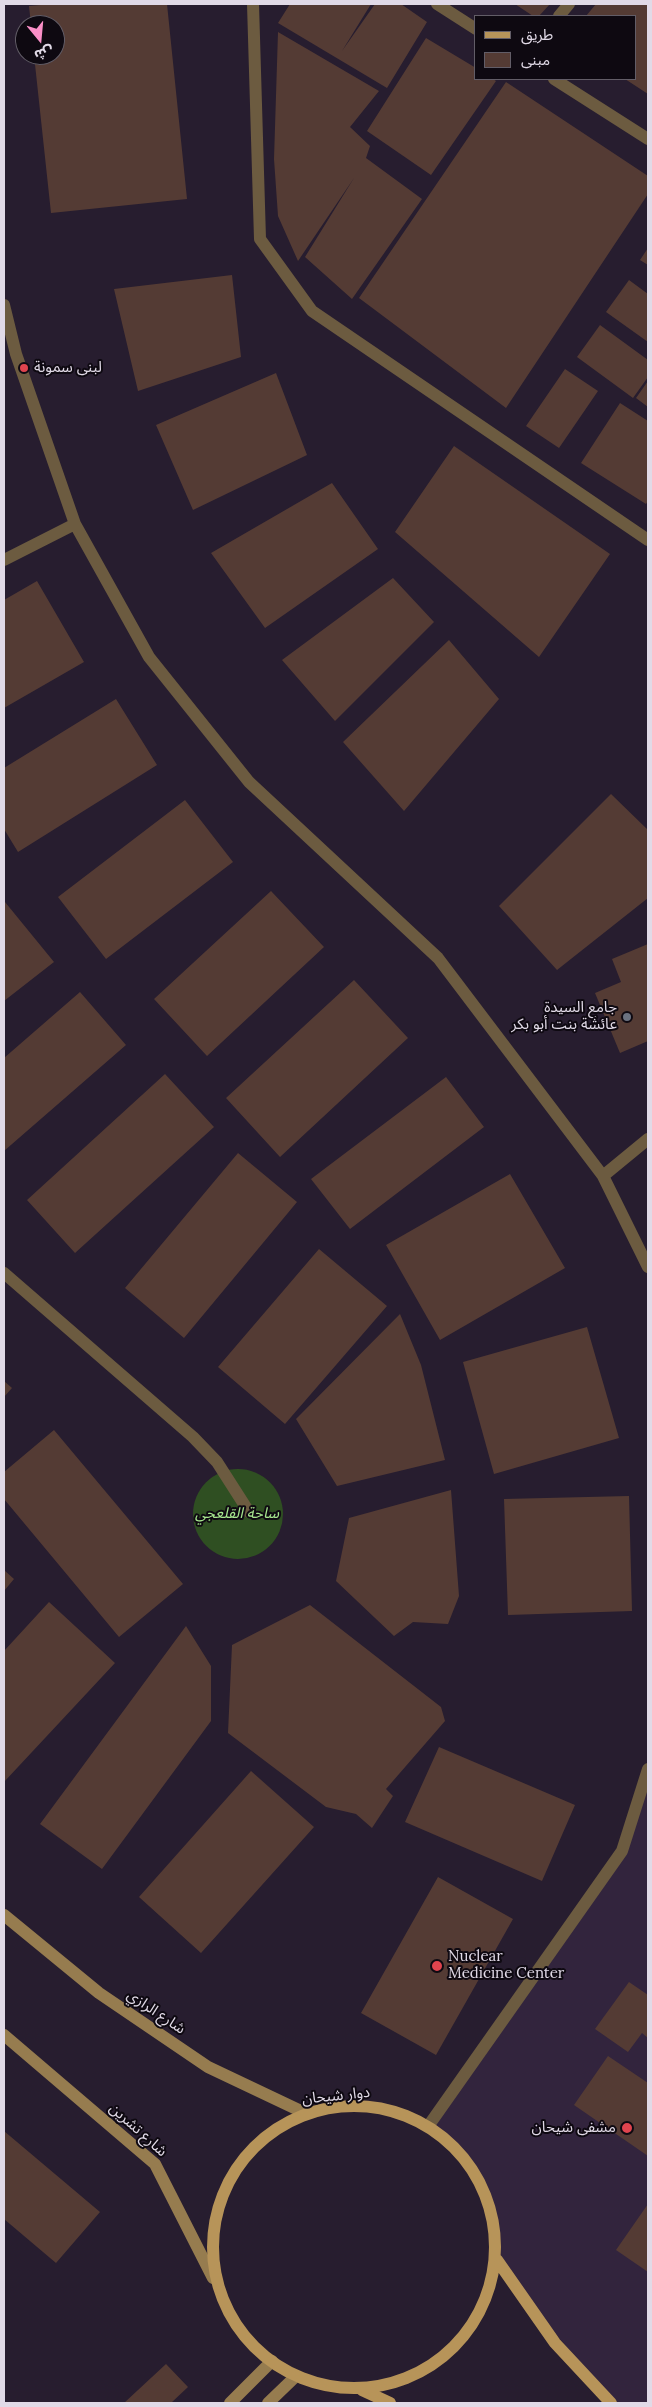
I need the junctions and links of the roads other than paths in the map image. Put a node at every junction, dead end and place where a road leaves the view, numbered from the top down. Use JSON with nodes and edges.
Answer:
{"nodes":[{"id":1,"x":253,"y":4,"type":"edge"},
{"id":2,"x":437,"y":4,"type":"edge"},
{"id":3,"x":569,"y":4,"type":"edge"},
{"id":4,"x":560,"y":15,"type":"edge"},
{"id":5,"x":474,"y":28,"type":"edge"},
{"id":6,"x":556,"y":80,"type":"edge"},
{"id":7,"x":648,"y":140,"type":"edge"},
{"id":8,"x":4,"y":305,"type":"edge"},
{"id":9,"x":75,"y":524,"type":"junction"},
{"id":10,"x":648,"y":540,"type":"edge"},
{"id":11,"x":4,"y":560,"type":"edge"},
{"id":12,"x":648,"y":1139,"type":"edge"},
{"id":13,"x":603,"y":1176,"type":"junction"},
{"id":14,"x":648,"y":1267,"type":"edge"},
{"id":15,"x":4,"y":1273,"type":"edge"},
{"id":16,"x":249,"y":1512,"type":"dead end"},
{"id":17,"x":648,"y":1769,"type":"edge"},
{"id":18,"x":4,"y":1915,"type":"edge"},
{"id":19,"x":4,"y":2035,"type":"edge"},
{"id":20,"x":304,"y":2113,"type":"junction"},
{"id":21,"x":430,"y":2125,"type":"junction"},
{"id":22,"x":497,"y":2260,"type":"junction"},
{"id":23,"x":213,"y":2278,"type":"junction"},
{"id":24,"x":272,"y":2361,"type":"junction"},
{"id":25,"x":294,"y":2378,"type":"junction"},
{"id":26,"x":362,"y":2390,"type":"junction"},
{"id":27,"x":230,"y":2403,"type":"edge"},
{"id":28,"x":268,"y":2403,"type":"edge"},
{"id":29,"x":390,"y":2403,"type":"edge"},
{"id":30,"x":611,"y":2403,"type":"edge"}],
"edges":[{"from":1,"to":10,"type":"street"},
{"from":2,"to":5,"type":"street"},
{"from":3,"to":4,"type":"street"},
{"from":6,"to":7,"type":"street"},
{"from":8,"to":9,"type":"street"},
{"from":9,"to":11,"type":"street"},
{"from":9,"to":13,"type":"street"},
{"from":12,"to":13,"type":"street"},
{"from":13,"to":14,"type":"street"},
{"from":15,"to":16,"type":"street"},
{"from":17,"to":21,"type":"street"},
{"from":18,"to":20,"type":"main road","name":"شارع الرازي"},
{"from":19,"to":23,"type":"main road","name":"شارع تشرين"},
{"from":20,"to":21,"type":"main road","name":"دوار شيحان"},
{"from":20,"to":23,"type":"main road","name":"دوار شيحان"},
{"from":21,"to":22,"type":"main road","name":"دوار شيحان"},
{"from":22,"to":26,"type":"main road","name":"دوار شيحان"},
{"from":22,"to":30,"type":"main road"},
{"from":23,"to":24,"type":"main road","name":"دوار شيحان"},
{"from":24,"to":25,"type":"main road","name":"دوار شيحان"},
{"from":24,"to":27,"type":"main road"},
{"from":25,"to":26,"type":"main road","name":"دوار شيحان"},
{"from":25,"to":28,"type":"main road"},
{"from":26,"to":29,"type":"main road"}]}
